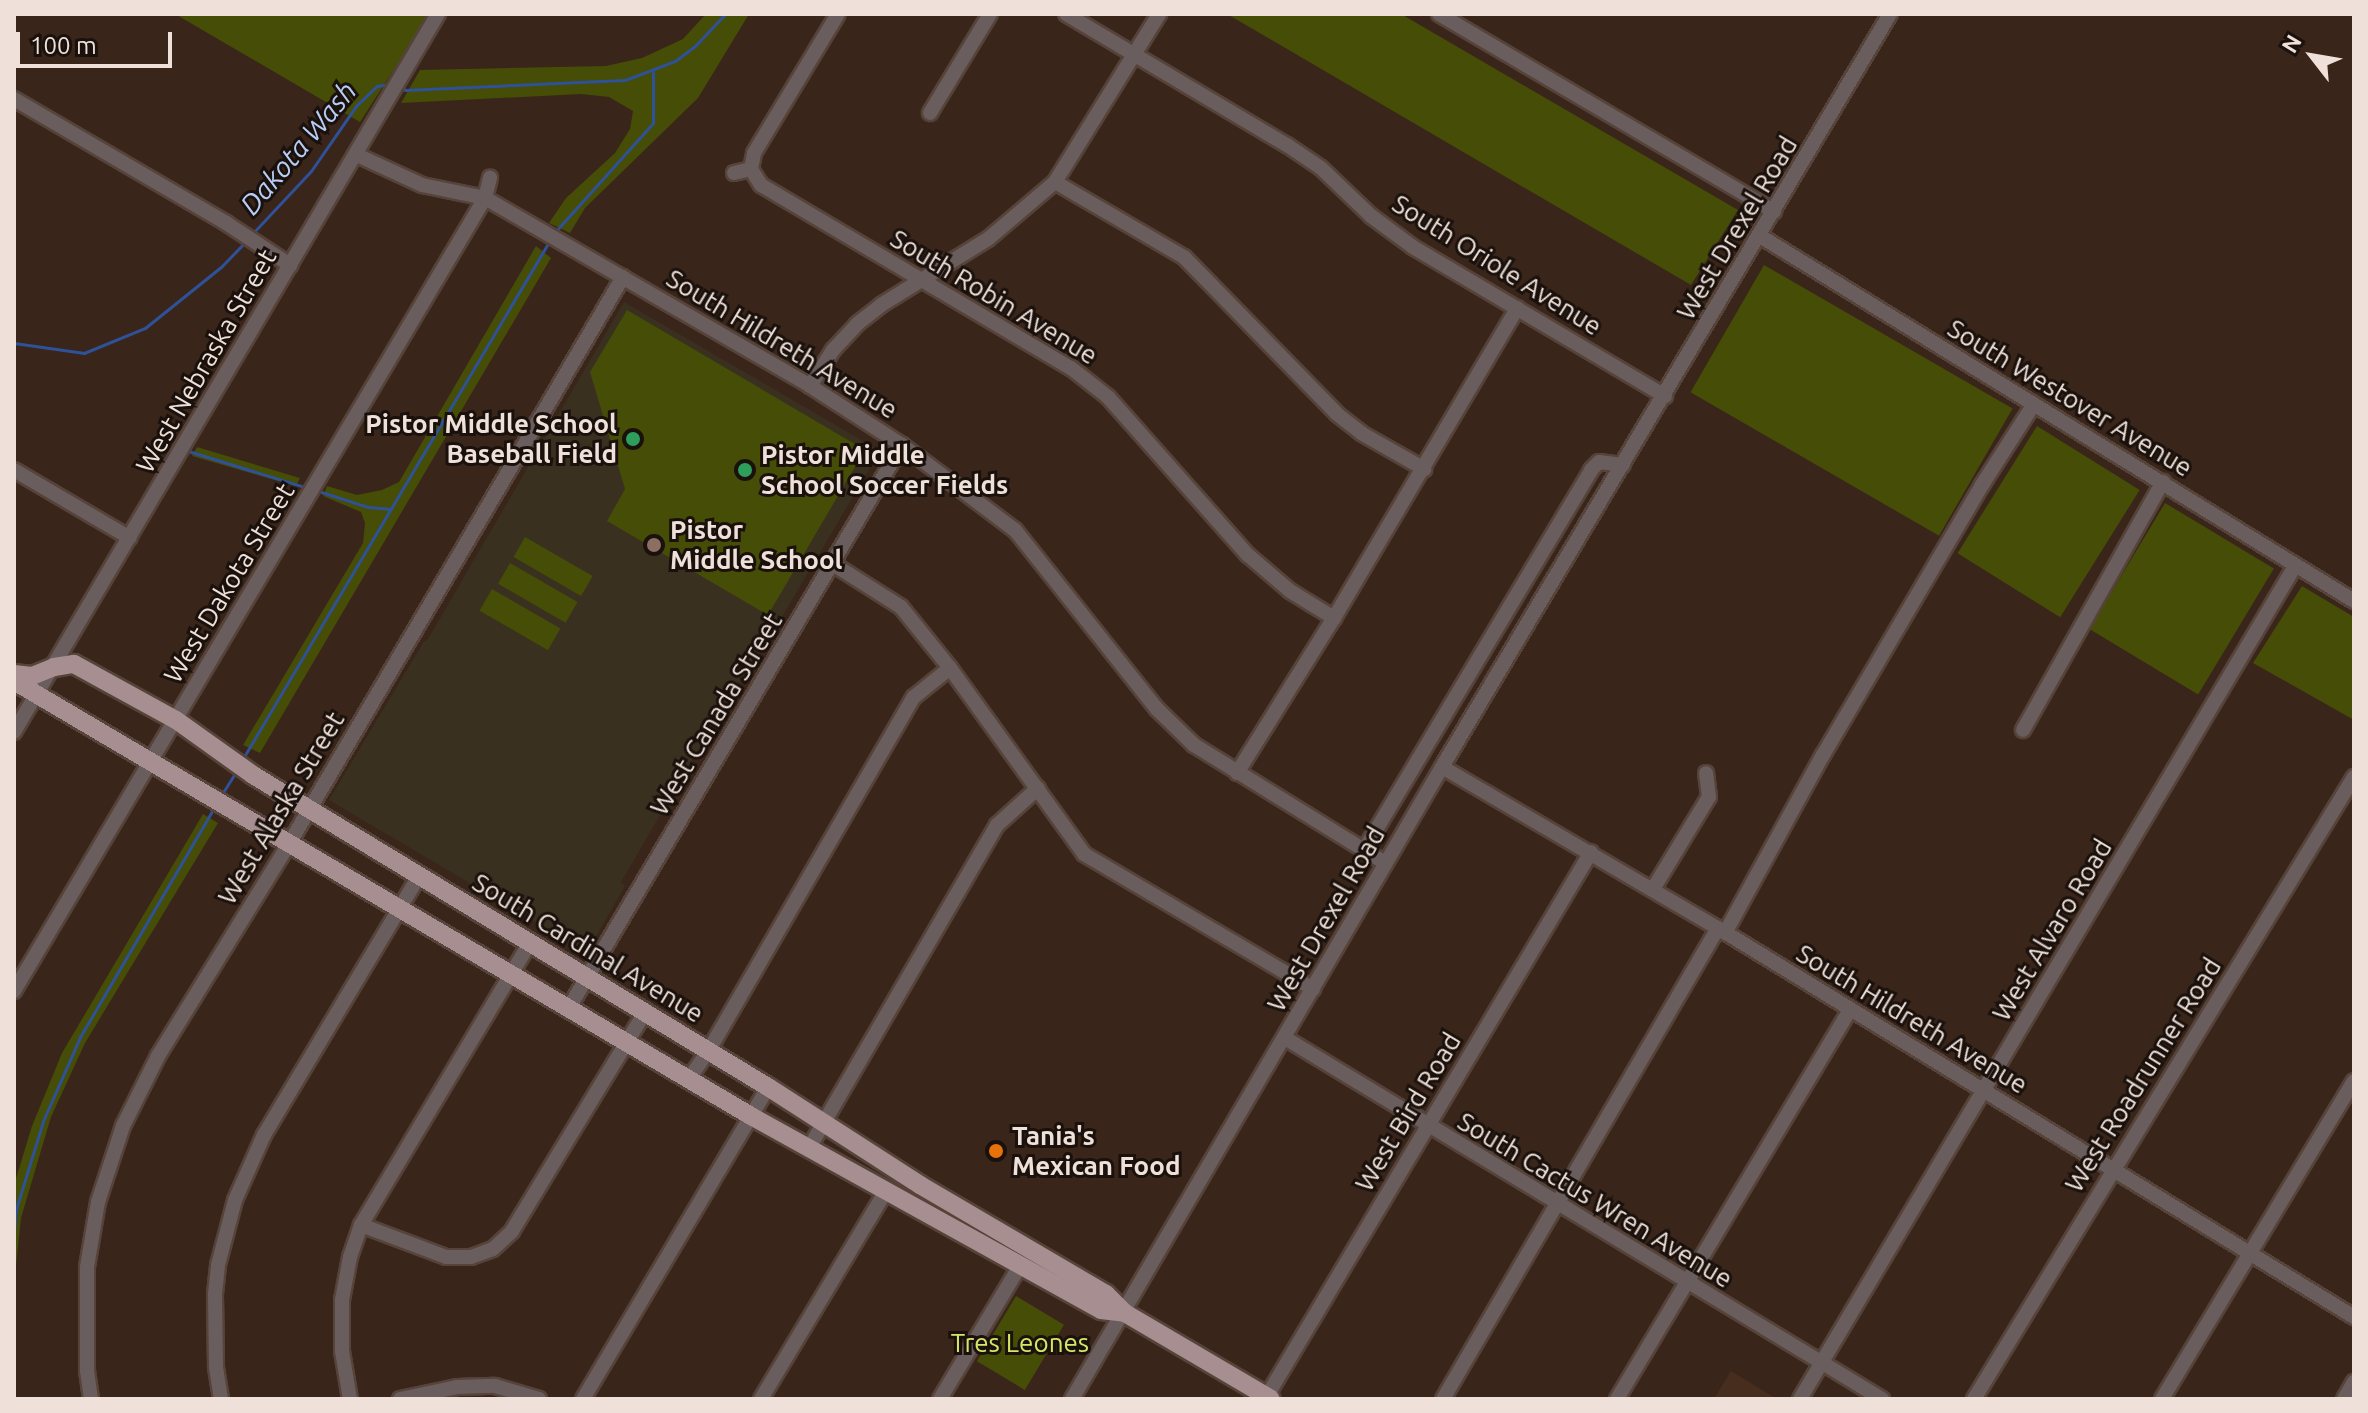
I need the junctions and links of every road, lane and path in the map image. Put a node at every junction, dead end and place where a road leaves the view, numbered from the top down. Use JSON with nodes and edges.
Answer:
{"nodes":[{"id":1,"x":438,"y":14,"type":"edge"},
{"id":2,"x":838,"y":14,"type":"edge"},
{"id":3,"x":990,"y":14,"type":"edge"},
{"id":4,"x":1066,"y":14,"type":"edge"},
{"id":5,"x":1159,"y":14,"type":"edge"},
{"id":6,"x":1439,"y":14,"type":"edge"},
{"id":7,"x":1890,"y":14,"type":"edge"},
{"id":8,"x":1134,"y":56,"type":"junction"},
{"id":9,"x":14,"y":99,"type":"edge"},
{"id":10,"x":930,"y":113,"type":"dead end"},
{"id":11,"x":357,"y":155,"type":"junction"},
{"id":12,"x":751,"y":169,"type":"junction"},
{"id":13,"x":734,"y":173,"type":"dead end"},
{"id":14,"x":490,"y":178,"type":"dead end"},
{"id":15,"x":1055,"y":182,"type":"junction"},
{"id":16,"x":485,"y":198,"type":"junction"},
{"id":17,"x":1774,"y":211,"type":"junction"},
{"id":18,"x":1760,"y":236,"type":"junction"},
{"id":19,"x":290,"y":265,"type":"junction"},
{"id":20,"x":623,"y":277,"type":"junction"},
{"id":21,"x":921,"y":280,"type":"junction"},
{"id":22,"x":1517,"y":308,"type":"junction"},
{"id":23,"x":810,"y":386,"type":"junction"},
{"id":24,"x":1665,"y":396,"type":"junction"},
{"id":25,"x":2034,"y":404,"type":"junction"},
{"id":26,"x":902,"y":445,"type":"junction"},
{"id":27,"x":1623,"y":465,"type":"junction"},
{"id":28,"x":1424,"y":469,"type":"junction"},
{"id":29,"x":14,"y":470,"type":"edge"},
{"id":30,"x":2163,"y":482,"type":"junction"},
{"id":31,"x":130,"y":538,"type":"junction"},
{"id":32,"x":833,"y":564,"type":"junction"},
{"id":33,"x":2295,"y":566,"type":"junction"},
{"id":34,"x":2354,"y":601,"type":"edge"},
{"id":35,"x":1334,"y":618,"type":"junction"},
{"id":36,"x":54,"y":667,"type":"junction"},
{"id":37,"x":950,"y":668,"type":"junction"},
{"id":38,"x":14,"y":674,"type":"edge"},
{"id":39,"x":14,"y":681,"type":"edge"},
{"id":40,"x":37,"y":695,"type":"junction"},
{"id":41,"x":176,"y":720,"type":"junction"},
{"id":42,"x":2023,"y":730,"type":"dead end"},
{"id":43,"x":14,"y":732,"type":"edge"},
{"id":44,"x":152,"y":763,"type":"junction"},
{"id":45,"x":1442,"y":767,"type":"junction"},
{"id":46,"x":1237,"y":773,"type":"junction"},
{"id":47,"x":1706,"y":773,"type":"dead end"},
{"id":48,"x":2354,"y":777,"type":"edge"},
{"id":49,"x":1038,"y":788,"type":"junction"},
{"id":50,"x":309,"y":809,"type":"junction"},
{"id":51,"x":289,"y":844,"type":"junction"},
{"id":52,"x":1364,"y":850,"type":"junction"},
{"id":53,"x":1591,"y":852,"type":"junction"},
{"id":54,"x":1385,"y":863,"type":"junction"},
{"id":55,"x":419,"y":876,"type":"junction"},
{"id":56,"x":1653,"y":889,"type":"junction"},
{"id":57,"x":400,"y":908,"type":"junction"},
{"id":58,"x":1722,"y":930,"type":"junction"},
{"id":59,"x":530,"y":943,"type":"junction"},
{"id":60,"x":511,"y":974,"type":"junction"},
{"id":61,"x":588,"y":977,"type":"junction"},
{"id":62,"x":1313,"y":989,"type":"junction"},
{"id":63,"x":14,"y":991,"type":"edge"},
{"id":64,"x":570,"y":1006,"type":"junction"},
{"id":65,"x":1850,"y":1010,"type":"junction"},
{"id":66,"x":645,"y":1012,"type":"junction"},
{"id":67,"x":1285,"y":1038,"type":"junction"},
{"id":68,"x":627,"y":1042,"type":"junction"},
{"id":69,"x":709,"y":1050,"type":"junction"},
{"id":70,"x":688,"y":1080,"type":"junction"},
{"id":71,"x":2354,"y":1081,"type":"edge"},
{"id":72,"x":768,"y":1087,"type":"junction"},
{"id":73,"x":1985,"y":1091,"type":"junction"},
{"id":74,"x":751,"y":1116,"type":"junction"},
{"id":75,"x":823,"y":1123,"type":"junction"},
{"id":76,"x":1426,"y":1127,"type":"junction"},
{"id":77,"x":809,"y":1148,"type":"junction"},
{"id":78,"x":2112,"y":1170,"type":"junction"},
{"id":79,"x":886,"y":1191,"type":"junction"},
{"id":80,"x":1555,"y":1204,"type":"junction"},
{"id":81,"x":361,"y":1225,"type":"junction"},
{"id":82,"x":2250,"y":1254,"type":"junction"},
{"id":83,"x":1021,"y":1264,"type":"junction"},
{"id":84,"x":1686,"y":1282,"type":"junction"},
{"id":85,"x":1125,"y":1313,"type":"junction"},
{"id":86,"x":2354,"y":1317,"type":"edge"},
{"id":87,"x":1821,"y":1363,"type":"junction"},
{"id":88,"x":2354,"y":1382,"type":"edge"},
{"id":89,"x":1269,"y":1398,"type":"edge"},
{"id":90,"x":91,"y":1399,"type":"edge"},
{"id":91,"x":221,"y":1399,"type":"edge"},
{"id":92,"x":350,"y":1399,"type":"edge"},
{"id":93,"x":400,"y":1399,"type":"edge"},
{"id":94,"x":539,"y":1399,"type":"edge"},
{"id":95,"x":583,"y":1399,"type":"edge"},
{"id":96,"x":761,"y":1399,"type":"edge"},
{"id":97,"x":940,"y":1399,"type":"edge"},
{"id":98,"x":1072,"y":1399,"type":"edge"},
{"id":99,"x":1443,"y":1399,"type":"edge"},
{"id":100,"x":1617,"y":1399,"type":"edge"},
{"id":101,"x":1800,"y":1399,"type":"edge"},
{"id":102,"x":1882,"y":1399,"type":"edge"},
{"id":103,"x":1974,"y":1399,"type":"edge"},
{"id":104,"x":2162,"y":1399,"type":"edge"},
{"id":105,"x":2344,"y":1399,"type":"edge"}],
"edges":[{"from":1,"to":11,"type":"street","name":"West Nebraska Street"},
{"from":2,"to":12,"type":"street"},
{"from":3,"to":10,"type":"street"},
{"from":4,"to":8,"type":"street","name":"South Oriole Avenue"},
{"from":5,"to":8,"type":"street"},
{"from":6,"to":17,"type":"street"},
{"from":7,"to":17,"type":"street","name":"West Drexel Road"},
{"from":8,"to":15,"type":"street"},
{"from":8,"to":22,"type":"street","name":"South Oriole Avenue"},
{"from":9,"to":19,"type":"street"},
{"from":11,"to":16,"type":"street","name":"South Hildreth Avenue"},
{"from":11,"to":19,"type":"street","name":"West Nebraska Street"},
{"from":12,"to":13,"type":"street"},
{"from":12,"to":21,"type":"street","name":"South Robin Avenue"},
{"from":14,"to":16,"type":"street","name":"West Dakota Street"},
{"from":15,"to":21,"type":"street"},
{"from":15,"to":28,"type":"street"},
{"from":16,"to":20,"type":"street","name":"South Hildreth Avenue"},
{"from":16,"to":41,"type":"street","name":"West Dakota Street"},
{"from":17,"to":18,"type":"street","name":"West Drexel Road"},
{"from":18,"to":24,"type":"street","name":"West Drexel Road"},
{"from":18,"to":25,"type":"street","name":"South Westover Avenue"},
{"from":19,"to":31,"type":"street","name":"West Nebraska Street"},
{"from":20,"to":23,"type":"street","name":"South Hildreth Avenue"},
{"from":20,"to":50,"type":"street","name":"West Alaska Street"},
{"from":21,"to":23,"type":"street"},
{"from":21,"to":35,"type":"street","name":"South Robin Avenue"},
{"from":22,"to":24,"type":"street","name":"South Oriole Avenue"},
{"from":22,"to":28,"type":"street"},
{"from":23,"to":26,"type":"street","name":"South Hildreth Avenue"},
{"from":24,"to":27,"type":"street","name":"West Drexel Road"},
{"from":25,"to":30,"type":"street","name":"South Westover Avenue"},
{"from":25,"to":58,"type":"street"},
{"from":26,"to":32,"type":"street","name":"West Canada Street"},
{"from":26,"to":46,"type":"street","name":"South Hildreth Avenue"},
{"from":27,"to":45,"type":"street","name":"West Drexel Road"},
{"from":27,"to":52,"type":"street","name":"West Drexel Road"},
{"from":28,"to":35,"type":"street"},
{"from":29,"to":31,"type":"street"},
{"from":30,"to":33,"type":"street","name":"South Westover Avenue"},
{"from":30,"to":42,"type":"street"},
{"from":31,"to":36,"type":"street","name":"West Nebraska Street"},
{"from":32,"to":37,"type":"street"},
{"from":32,"to":61,"type":"street","name":"West Canada Street"},
{"from":33,"to":34,"type":"street","name":"South Westover Avenue"},
{"from":33,"to":73,"type":"street","name":"West Alvaro Road"},
{"from":35,"to":46,"type":"street"},
{"from":36,"to":38,"type":"main road","name":"South Cardinal Avenue"},
{"from":36,"to":40,"type":"street","name":"West Nebraska Street"},
{"from":36,"to":41,"type":"main road","name":"South Cardinal Avenue"},
{"from":37,"to":49,"type":"street"},
{"from":37,"to":69,"type":"street"},
{"from":39,"to":40,"type":"main road","name":"South Cardinal Avenue"},
{"from":40,"to":43,"type":"street","name":"West Nebraska Street"},
{"from":40,"to":44,"type":"main road","name":"South Cardinal Avenue"},
{"from":41,"to":44,"type":"street","name":"West Dakota Street"},
{"from":41,"to":50,"type":"main road","name":"South Cardinal Avenue"},
{"from":44,"to":51,"type":"main road","name":"South Cardinal Avenue"},
{"from":44,"to":63,"type":"street","name":"West Dakota Street"},
{"from":45,"to":53,"type":"street","name":"South Hildreth Avenue"},
{"from":45,"to":54,"type":"street","name":"West Drexel Road"},
{"from":46,"to":52,"type":"street","name":"South Hildreth Avenue"},
{"from":47,"to":56,"type":"street"},
{"from":48,"to":78,"type":"street","name":"West Roadrunner Road"},
{"from":49,"to":62,"type":"street"},
{"from":49,"to":75,"type":"street"},
{"from":50,"to":51,"type":"street","name":"West Alaska Street"},
{"from":50,"to":55,"type":"main road","name":"South Cardinal Avenue"},
{"from":51,"to":57,"type":"main road","name":"South Cardinal Avenue"},
{"from":51,"to":90,"type":"street","name":"West Alaska Street"},
{"from":52,"to":54,"type":"street","name":"South Hildreth Avenue"},
{"from":53,"to":56,"type":"street","name":"South Hildreth Avenue"},
{"from":53,"to":76,"type":"street","name":"West Bird Road"},
{"from":54,"to":62,"type":"street","name":"West Drexel Road"},
{"from":55,"to":57,"type":"street"},
{"from":55,"to":59,"type":"main road","name":"South Cardinal Avenue"},
{"from":56,"to":58,"type":"street","name":"South Hildreth Avenue"},
{"from":57,"to":60,"type":"main road","name":"South Cardinal Avenue"},
{"from":57,"to":91,"type":"street"},
{"from":58,"to":65,"type":"street","name":"South Hildreth Avenue"},
{"from":58,"to":80,"type":"street"},
{"from":59,"to":60,"type":"street"},
{"from":59,"to":61,"type":"main road","name":"South Cardinal Avenue"},
{"from":60,"to":64,"type":"main road","name":"South Cardinal Avenue"},
{"from":60,"to":81,"type":"street"},
{"from":61,"to":64,"type":"street","name":"West Canada Street"},
{"from":61,"to":66,"type":"main road","name":"South Cardinal Avenue"},
{"from":62,"to":67,"type":"street","name":"West Drexel Road"},
{"from":64,"to":68,"type":"main road","name":"South Cardinal Avenue"},
{"from":65,"to":73,"type":"street","name":"South Hildreth Avenue"},
{"from":65,"to":84,"type":"street"},
{"from":66,"to":68,"type":"street"},
{"from":66,"to":69,"type":"main road","name":"South Cardinal Avenue"},
{"from":67,"to":76,"type":"street","name":"South Cactus Wren Avenue"},
{"from":67,"to":85,"type":"street","name":"West Drexel Road"},
{"from":68,"to":70,"type":"main road","name":"South Cardinal Avenue"},
{"from":68,"to":81,"type":"street"},
{"from":69,"to":70,"type":"street"},
{"from":69,"to":72,"type":"main road","name":"South Cardinal Avenue"},
{"from":70,"to":74,"type":"main road","name":"South Cardinal Avenue"},
{"from":71,"to":82,"type":"street"},
{"from":72,"to":74,"type":"street"},
{"from":72,"to":75,"type":"main road","name":"South Cardinal Avenue"},
{"from":73,"to":78,"type":"street","name":"South Hildreth Avenue"},
{"from":73,"to":87,"type":"street","name":"West Alvaro Road"},
{"from":74,"to":77,"type":"main road","name":"South Cardinal Avenue"},
{"from":74,"to":95,"type":"street"},
{"from":75,"to":77,"type":"street"},
{"from":75,"to":85,"type":"main road","name":"South Cardinal Avenue"},
{"from":76,"to":80,"type":"street","name":"South Cactus Wren Avenue"},
{"from":76,"to":89,"type":"street","name":"West Bird Road"},
{"from":77,"to":79,"type":"main road","name":"South Cardinal Avenue"},
{"from":78,"to":82,"type":"street","name":"South Hildreth Avenue"},
{"from":78,"to":103,"type":"street","name":"West Roadrunner Road"},
{"from":79,"to":83,"type":"main road","name":"South Cardinal Avenue"},
{"from":79,"to":96,"type":"street"},
{"from":80,"to":84,"type":"street","name":"South Cactus Wren Avenue"},
{"from":80,"to":99,"type":"street"},
{"from":81,"to":92,"type":"street"},
{"from":82,"to":86,"type":"street","name":"South Hildreth Avenue"},
{"from":82,"to":104,"type":"street"},
{"from":83,"to":85,"type":"main road","name":"South Cardinal Avenue"},
{"from":83,"to":97,"type":"street"},
{"from":84,"to":87,"type":"street","name":"South Cactus Wren Avenue"},
{"from":84,"to":100,"type":"street"},
{"from":85,"to":89,"type":"main road","name":"South Cardinal Avenue"},
{"from":85,"to":98,"type":"street","name":"West Drexel Road"},
{"from":87,"to":101,"type":"street","name":"West Alvaro Road"},
{"from":87,"to":102,"type":"street","name":"South Cactus Wren Avenue"},
{"from":88,"to":105,"type":"street"},
{"from":93,"to":94,"type":"street"}]}
